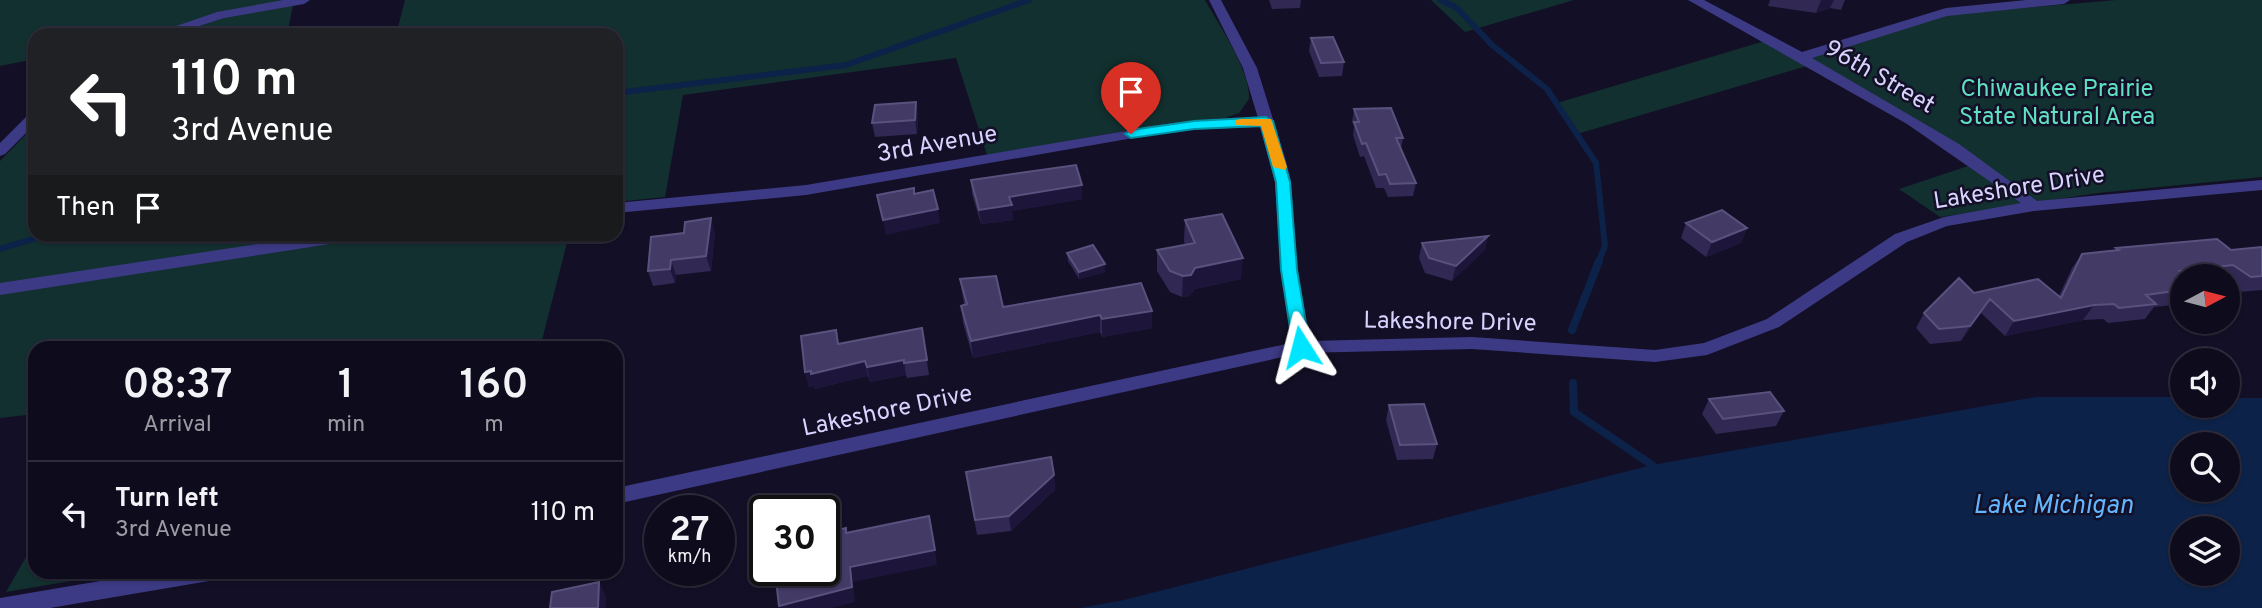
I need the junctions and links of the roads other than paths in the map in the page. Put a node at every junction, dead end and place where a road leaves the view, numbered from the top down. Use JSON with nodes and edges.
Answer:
{"nodes":[{"id":1,"x":304,"y":0,"type":"edge"},
{"id":2,"x":1215,"y":0,"type":"edge"},
{"id":3,"x":1693,"y":0,"type":"edge"},
{"id":4,"x":2064,"y":0,"type":"edge"},
{"id":5,"x":180,"y":28,"type":"edge"},
{"id":6,"x":1800,"y":57,"type":"junction"},
{"id":7,"x":1266,"y":121,"type":"junction"},
{"id":8,"x":28,"y":123,"type":"edge"},
{"id":9,"x":0,"y":151,"type":"edge"},
{"id":10,"x":2262,"y":185,"type":"edge"},
{"id":11,"x":2034,"y":206,"type":"junction"},
{"id":12,"x":623,"y":207,"type":"edge"},
{"id":13,"x":309,"y":242,"type":"edge"},
{"id":14,"x":0,"y":289,"type":"edge"},
{"id":15,"x":1301,"y":347,"type":"junction"},
{"id":16,"x":623,"y":494,"type":"edge"},
{"id":17,"x":167,"y":579,"type":"edge"},
{"id":18,"x":0,"y":607,"type":"edge"}],
"edges":[{"from":1,"to":5,"type":"street"},
{"from":2,"to":7,"type":"street"},
{"from":3,"to":6,"type":"street","name":"96th Street"},
{"from":4,"to":6,"type":"street"},
{"from":6,"to":11,"type":"street","name":"96th Street"},
{"from":7,"to":12,"type":"street","name":"3rd Avenue"},
{"from":7,"to":15,"type":"street"},
{"from":8,"to":9,"type":"street"},
{"from":10,"to":11,"type":"street","name":"Lakeshore Drive"},
{"from":11,"to":15,"type":"street","name":"Lakeshore Drive"},
{"from":13,"to":14,"type":"street"},
{"from":15,"to":16,"type":"street","name":"Lakeshore Drive"},
{"from":17,"to":18,"type":"street"}]}
